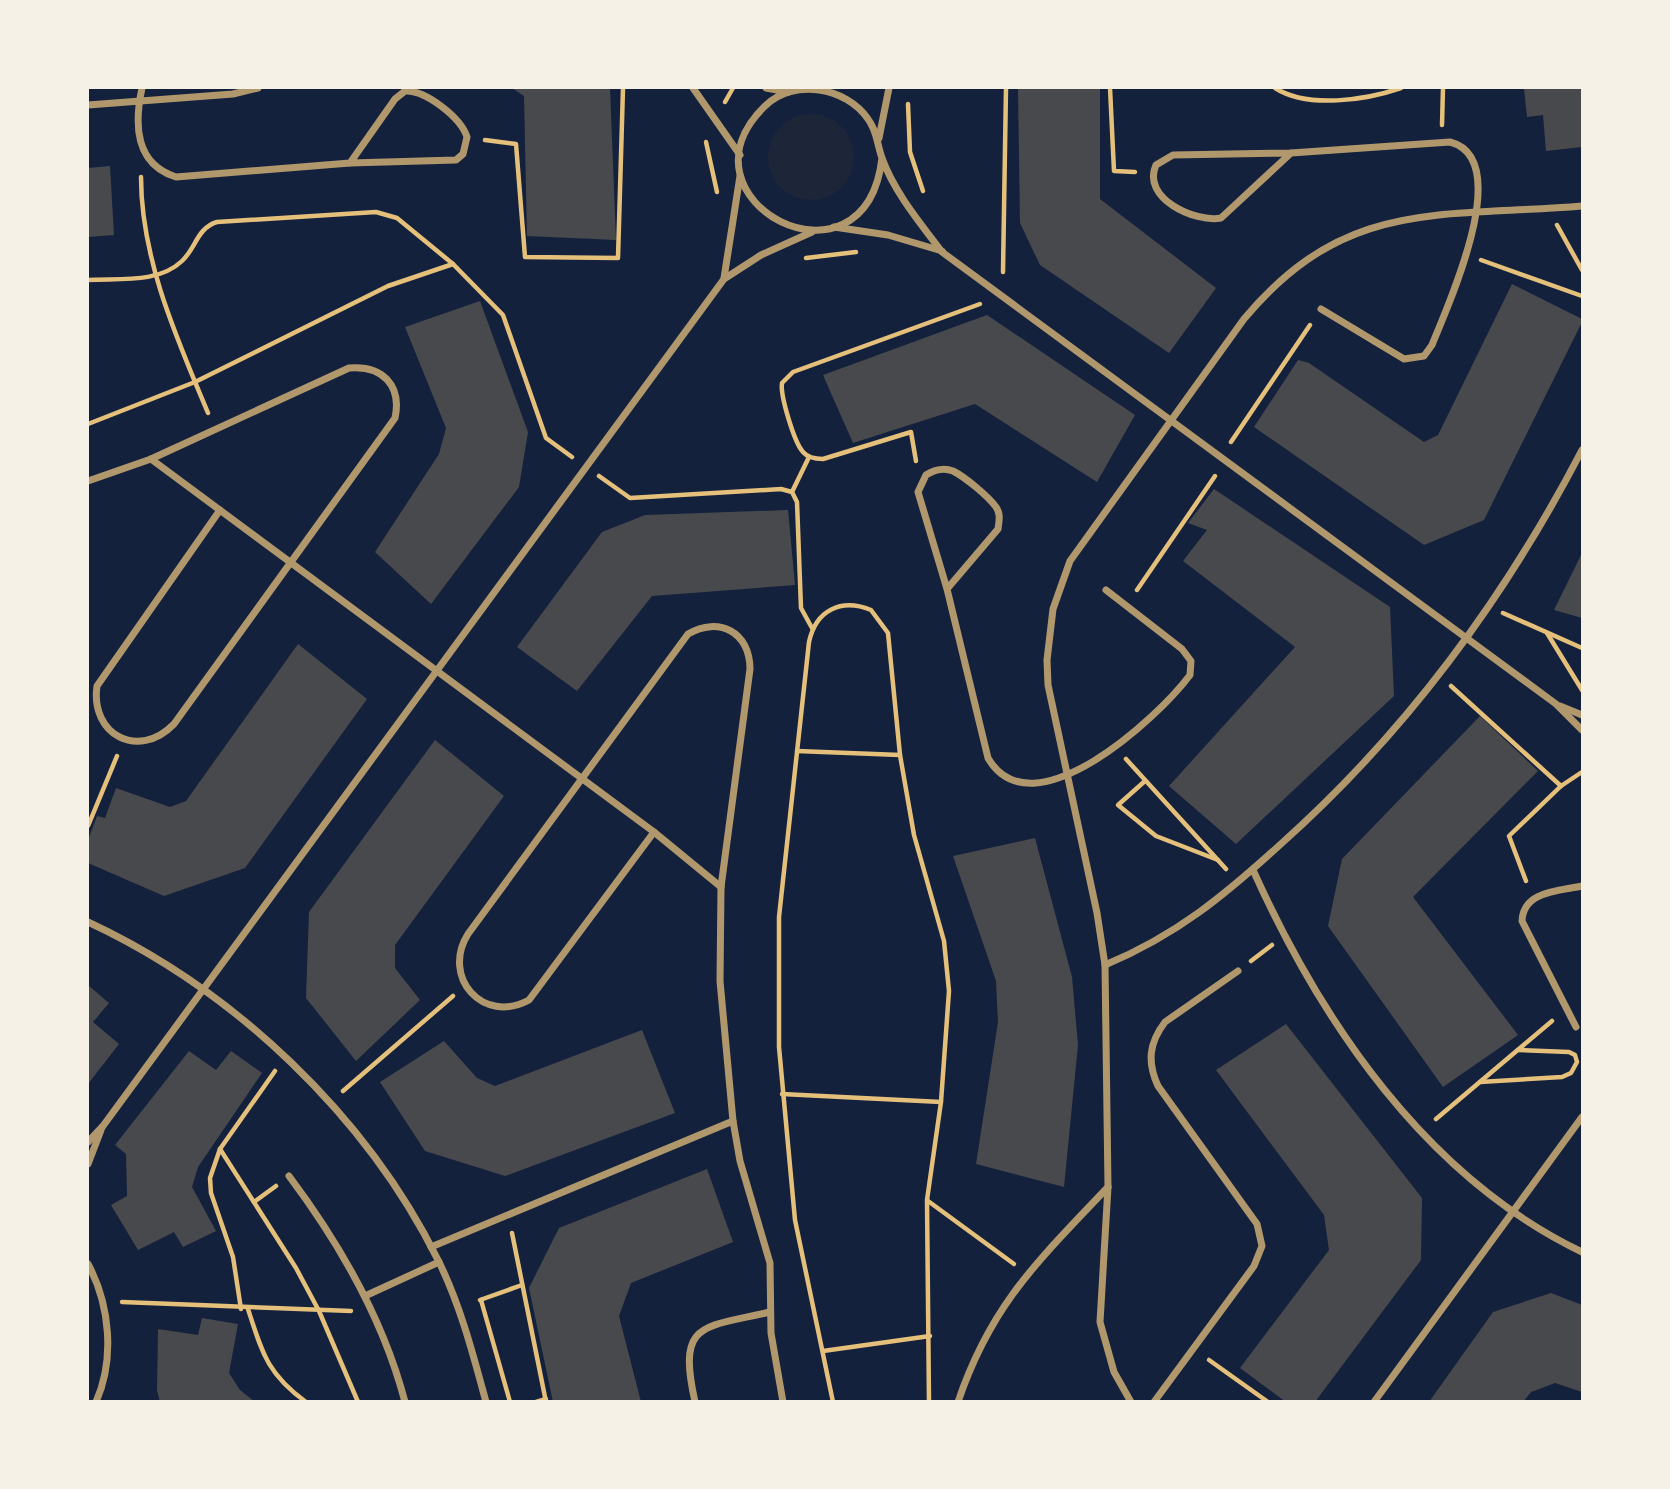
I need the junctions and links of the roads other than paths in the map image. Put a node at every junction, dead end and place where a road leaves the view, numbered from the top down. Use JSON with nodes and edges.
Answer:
{"nodes":[{"id":1,"x":142,"y":88,"type":"edge"},
{"id":2,"x":258,"y":88,"type":"edge"},
{"id":3,"x":693,"y":88,"type":"edge"},
{"id":4,"x":766,"y":88,"type":"edge"},
{"id":5,"x":810,"y":88,"type":"edge"},
{"id":6,"x":888,"y":88,"type":"edge"},
{"id":7,"x":789,"y":92,"type":"junction"},
{"id":8,"x":138,"y":104,"type":"junction"},
{"id":9,"x":88,"y":105,"type":"edge"},
{"id":10,"x":878,"y":138,"type":"junction"},
{"id":11,"x":1292,"y":153,"type":"junction"},
{"id":12,"x":740,"y":155,"type":"junction"},
{"id":13,"x":882,"y":158,"type":"junction"},
{"id":14,"x":350,"y":163,"type":"junction"},
{"id":15,"x":740,"y":169,"type":"junction"},
{"id":16,"x":1583,"y":206,"type":"edge"},
{"id":17,"x":1476,"y":211,"type":"junction"},
{"id":18,"x":834,"y":227,"type":"junction"},
{"id":19,"x":816,"y":231,"type":"junction"},
{"id":20,"x":942,"y":252,"type":"junction"},
{"id":21,"x":724,"y":279,"type":"junction"},
{"id":22,"x":1321,"y":309,"type":"road end"},
{"id":23,"x":1170,"y":420,"type":"junction"},
{"id":24,"x":1583,"y":450,"type":"edge"},
{"id":25,"x":151,"y":459,"type":"junction"},
{"id":26,"x":88,"y":481,"type":"edge"},
{"id":27,"x":220,"y":510,"type":"junction"},
{"id":28,"x":289,"y":562,"type":"junction"},
{"id":29,"x":947,"y":589,"type":"junction"},
{"id":30,"x":1106,"y":590,"type":"dead end"},
{"id":31,"x":1468,"y":638,"type":"junction"},
{"id":32,"x":435,"y":670,"type":"junction"},
{"id":33,"x":1556,"y":704,"type":"junction"},
{"id":34,"x":1583,"y":715,"type":"edge"},
{"id":35,"x":1583,"y":730,"type":"edge"},
{"id":36,"x":1066,"y":773,"type":"junction"},
{"id":37,"x":583,"y":779,"type":"junction"},
{"id":38,"x":654,"y":832,"type":"junction"},
{"id":39,"x":1253,"y":870,"type":"junction"},
{"id":40,"x":1583,"y":886,"type":"edge"},
{"id":41,"x":721,"y":887,"type":"junction"},
{"id":42,"x":88,"y":922,"type":"edge"},
{"id":43,"x":1105,"y":965,"type":"junction"},
{"id":44,"x":1238,"y":971,"type":"road end"},
{"id":45,"x":205,"y":991,"type":"junction"},
{"id":46,"x":1576,"y":1027,"type":"dead end"},
{"id":47,"x":1583,"y":1117,"type":"edge"},
{"id":48,"x":733,"y":1121,"type":"junction"},
{"id":49,"x":103,"y":1126,"type":"junction"},
{"id":50,"x":88,"y":1142,"type":"edge"},
{"id":51,"x":88,"y":1164,"type":"edge"},
{"id":52,"x":289,"y":1176,"type":"dead end"},
{"id":53,"x":1108,"y":1187,"type":"junction"},
{"id":54,"x":1512,"y":1212,"type":"junction"},
{"id":55,"x":431,"y":1247,"type":"junction"},
{"id":56,"x":1583,"y":1252,"type":"edge"},
{"id":57,"x":439,"y":1262,"type":"junction"},
{"id":58,"x":88,"y":1264,"type":"edge"},
{"id":59,"x":365,"y":1296,"type":"junction"},
{"id":60,"x":770,"y":1312,"type":"junction"},
{"id":61,"x":98,"y":1400,"type":"edge"},
{"id":62,"x":405,"y":1402,"type":"edge"},
{"id":63,"x":486,"y":1402,"type":"edge"},
{"id":64,"x":695,"y":1402,"type":"edge"},
{"id":65,"x":783,"y":1402,"type":"edge"},
{"id":66,"x":957,"y":1402,"type":"edge"},
{"id":67,"x":1131,"y":1402,"type":"edge"},
{"id":68,"x":1154,"y":1402,"type":"edge"},
{"id":69,"x":1374,"y":1402,"type":"edge"}],
"edges":[{"from":1,"to":8,"type":"street"},
{"from":2,"to":8,"type":"street"},
{"from":3,"to":12,"type":"street"},
{"from":4,"to":7,"type":"street"},
{"from":5,"to":7,"type":"street"},
{"from":5,"to":10,"type":"street"},
{"from":6,"to":10,"type":"street"},
{"from":7,"to":12,"type":"street"},
{"from":8,"to":9,"type":"street"},
{"from":8,"to":14,"type":"street"},
{"from":10,"to":13,"type":"street"},
{"from":11,"to":11,"type":"street"},
{"from":11,"to":17,"type":"street"},
{"from":12,"to":15,"type":"street"},
{"from":13,"to":18,"type":"street"},
{"from":13,"to":20,"type":"street"},
{"from":14,"to":14,"type":"street"},
{"from":15,"to":19,"type":"street"},
{"from":15,"to":21,"type":"street"},
{"from":16,"to":17,"type":"street"},
{"from":17,"to":22,"type":"street"},
{"from":17,"to":23,"type":"street"},
{"from":18,"to":19,"type":"street"},
{"from":18,"to":20,"type":"street"},
{"from":19,"to":21,"type":"street"},
{"from":20,"to":23,"type":"street"},
{"from":21,"to":32,"type":"street"},
{"from":23,"to":31,"type":"street"},
{"from":23,"to":36,"type":"street"},
{"from":24,"to":31,"type":"street"},
{"from":25,"to":26,"type":"street"},
{"from":25,"to":27,"type":"street"},
{"from":25,"to":28,"type":"street"},
{"from":27,"to":28,"type":"street"},
{"from":27,"to":28,"type":"street"},
{"from":28,"to":32,"type":"street"},
{"from":29,"to":29,"type":"street"},
{"from":29,"to":36,"type":"street"},
{"from":30,"to":36,"type":"street"},
{"from":31,"to":33,"type":"street"},
{"from":31,"to":39,"type":"street"},
{"from":32,"to":37,"type":"street"},
{"from":32,"to":45,"type":"street"},
{"from":33,"to":34,"type":"street"},
{"from":33,"to":35,"type":"street"},
{"from":36,"to":43,"type":"street"},
{"from":37,"to":38,"type":"street"},
{"from":37,"to":38,"type":"street"},
{"from":37,"to":41,"type":"street"},
{"from":38,"to":41,"type":"street"},
{"from":39,"to":43,"type":"street"},
{"from":39,"to":54,"type":"street"},
{"from":40,"to":46,"type":"street"},
{"from":41,"to":48,"type":"street"},
{"from":42,"to":45,"type":"street"},
{"from":43,"to":53,"type":"street"},
{"from":44,"to":68,"type":"street"},
{"from":45,"to":49,"type":"street"},
{"from":45,"to":55,"type":"street"},
{"from":47,"to":54,"type":"street"},
{"from":48,"to":55,"type":"street"},
{"from":48,"to":60,"type":"street"},
{"from":49,"to":50,"type":"street"},
{"from":49,"to":51,"type":"street"},
{"from":52,"to":59,"type":"street"},
{"from":53,"to":66,"type":"street"},
{"from":53,"to":67,"type":"street"},
{"from":54,"to":56,"type":"street"},
{"from":54,"to":69,"type":"street"},
{"from":55,"to":57,"type":"street"},
{"from":57,"to":59,"type":"street"},
{"from":57,"to":63,"type":"street"},
{"from":58,"to":61,"type":"street"},
{"from":59,"to":62,"type":"street"},
{"from":60,"to":64,"type":"street"},
{"from":60,"to":65,"type":"street"}]}
